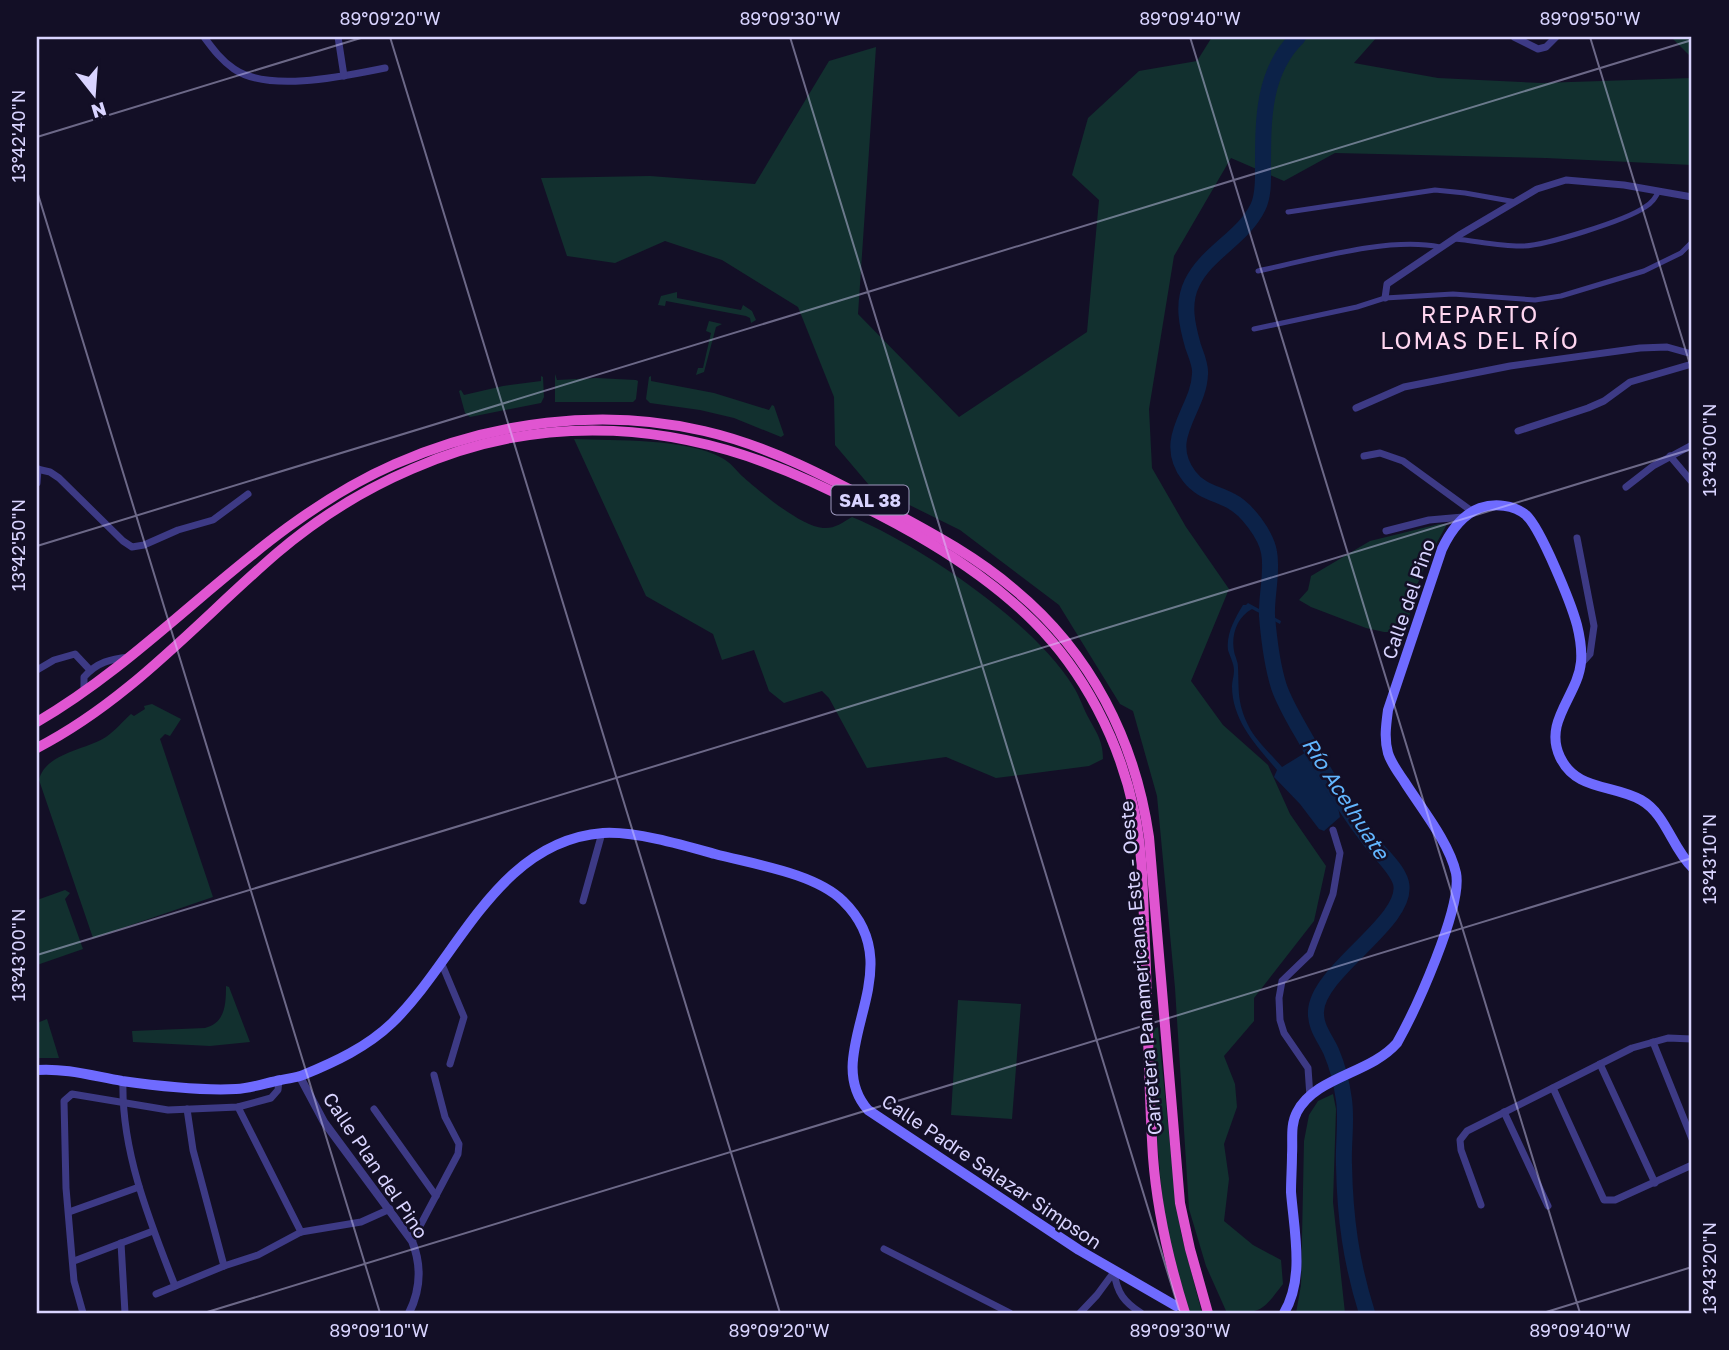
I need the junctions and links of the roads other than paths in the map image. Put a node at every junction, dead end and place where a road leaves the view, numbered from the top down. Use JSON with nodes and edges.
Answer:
{"nodes":[{"id":1,"x":204,"y":37,"type":"edge"},
{"id":2,"x":338,"y":37,"type":"edge"},
{"id":3,"x":1514,"y":37,"type":"edge"},
{"id":4,"x":1556,"y":37,"type":"edge"},
{"id":5,"x":385,"y":68,"type":"dead end"},
{"id":6,"x":344,"y":76,"type":"junction"},
{"id":7,"x":1659,"y":191,"type":"junction"},
{"id":8,"x":1692,"y":197,"type":"edge"},
{"id":9,"x":1516,"y":202,"type":"junction"},
{"id":10,"x":1288,"y":212,"type":"dead end"},
{"id":11,"x":1455,"y":239,"type":"junction"},
{"id":12,"x":1692,"y":242,"type":"edge"},
{"id":13,"x":1443,"y":248,"type":"junction"},
{"id":14,"x":1258,"y":271,"type":"dead end"},
{"id":15,"x":1385,"y":298,"type":"junction"},
{"id":16,"x":1254,"y":329,"type":"dead end"},
{"id":17,"x":1692,"y":354,"type":"edge"},
{"id":18,"x":1692,"y":364,"type":"edge"},
{"id":19,"x":1356,"y":408,"type":"dead end"},
{"id":20,"x":1518,"y":432,"type":"dead end"},
{"id":21,"x":1692,"y":445,"type":"edge"},
{"id":22,"x":1364,"y":456,"type":"dead end"},
{"id":23,"x":1670,"y":456,"type":"junction"},
{"id":24,"x":38,"y":469,"type":"edge"},
{"id":25,"x":1692,"y":482,"type":"edge"},
{"id":26,"x":37,"y":483,"type":"edge"},
{"id":27,"x":1626,"y":487,"type":"dead end"},
{"id":28,"x":248,"y":494,"type":"dead end"},
{"id":29,"x":1468,"y":515,"type":"junction"},
{"id":30,"x":1386,"y":531,"type":"dead end"},
{"id":31,"x":1577,"y":538,"type":"dead end"},
{"id":32,"x":130,"y":657,"type":"junction"},
{"id":33,"x":1581,"y":664,"type":"junction"},
{"id":34,"x":37,"y":670,"type":"edge"},
{"id":35,"x":90,"y":670,"type":"junction"},
{"id":36,"x":84,"y":691,"type":"junction"},
{"id":37,"x":37,"y":722,"type":"edge"},
{"id":38,"x":37,"y":748,"type":"edge"},
{"id":39,"x":1333,"y":830,"type":"dead end"},
{"id":40,"x":602,"y":833,"type":"junction"},
{"id":41,"x":1692,"y":867,"type":"edge"},
{"id":42,"x":583,"y":901,"type":"dead end"},
{"id":43,"x":441,"y":962,"type":"junction"},
{"id":44,"x":1692,"y":1039,"type":"edge"},
{"id":45,"x":1653,"y":1042,"type":"junction"},
{"id":46,"x":1600,"y":1064,"type":"junction"},
{"id":47,"x":450,"y":1065,"type":"dead end"},
{"id":48,"x":37,"y":1070,"type":"edge"},
{"id":49,"x":434,"y":1075,"type":"dead end"},
{"id":50,"x":300,"y":1077,"type":"junction"},
{"id":51,"x":279,"y":1080,"type":"junction"},
{"id":52,"x":123,"y":1081,"type":"junction"},
{"id":53,"x":1553,"y":1088,"type":"junction"},
{"id":54,"x":1310,"y":1097,"type":"junction"},
{"id":55,"x":122,"y":1103,"type":"junction"},
{"id":56,"x":238,"y":1107,"type":"junction"},
{"id":57,"x":187,"y":1109,"type":"junction"},
{"id":58,"x":374,"y":1109,"type":"dead end"},
{"id":59,"x":1503,"y":1112,"type":"junction"},
{"id":60,"x":1692,"y":1139,"type":"edge"},
{"id":61,"x":1692,"y":1165,"type":"edge"},
{"id":62,"x":1655,"y":1183,"type":"junction"},
{"id":63,"x":138,"y":1187,"type":"junction"},
{"id":64,"x":436,"y":1196,"type":"junction"},
{"id":65,"x":1481,"y":1205,"type":"dead end"},
{"id":66,"x":1548,"y":1206,"type":"dead end"},
{"id":67,"x":390,"y":1209,"type":"junction"},
{"id":68,"x":69,"y":1212,"type":"junction"},
{"id":69,"x":153,"y":1231,"type":"junction"},
{"id":70,"x":301,"y":1232,"type":"junction"},
{"id":71,"x":412,"y":1241,"type":"junction"},
{"id":72,"x":121,"y":1243,"type":"junction"},
{"id":73,"x":884,"y":1249,"type":"dead end"},
{"id":74,"x":74,"y":1261,"type":"junction"},
{"id":75,"x":224,"y":1266,"type":"junction"},
{"id":76,"x":1114,"y":1272,"type":"junction"},
{"id":77,"x":175,"y":1286,"type":"junction"},
{"id":78,"x":156,"y":1294,"type":"dead end"},
{"id":79,"x":1180,"y":1310,"type":"edge"},
{"id":80,"x":83,"y":1313,"type":"edge"},
{"id":81,"x":125,"y":1313,"type":"edge"},
{"id":82,"x":409,"y":1313,"type":"edge"},
{"id":83,"x":1010,"y":1313,"type":"edge"},
{"id":84,"x":1080,"y":1313,"type":"edge"},
{"id":85,"x":1141,"y":1313,"type":"edge"},
{"id":86,"x":1208,"y":1313,"type":"edge"},
{"id":87,"x":1284,"y":1313,"type":"edge"}],
"edges":[{"from":1,"to":6,"type":"street"},
{"from":2,"to":6,"type":"street"},
{"from":3,"to":4,"type":"street"},
{"from":5,"to":6,"type":"street"},
{"from":7,"to":8,"type":"street"},
{"from":7,"to":9,"type":"street"},
{"from":7,"to":11,"type":"street"},
{"from":9,"to":10,"type":"street"},
{"from":9,"to":11,"type":"street"},
{"from":11,"to":13,"type":"street"},
{"from":12,"to":15,"type":"street"},
{"from":13,"to":14,"type":"street"},
{"from":13,"to":15,"type":"street"},
{"from":15,"to":16,"type":"street"},
{"from":17,"to":19,"type":"street"},
{"from":18,"to":20,"type":"street"},
{"from":21,"to":23,"type":"street"},
{"from":22,"to":29,"type":"street"},
{"from":23,"to":25,"type":"street"},
{"from":23,"to":27,"type":"street"},
{"from":24,"to":26,"type":"street"},
{"from":24,"to":28,"type":"street"},
{"from":29,"to":30,"type":"street"},
{"from":29,"to":33,"type":"main road"},
{"from":29,"to":54,"type":"main road","name":"Calle del Pino"},
{"from":31,"to":33,"type":"street"},
{"from":32,"to":35,"type":"street"},
{"from":32,"to":36,"type":"highway","name":"Carretera Panamericana Este - Oeste","number":"SAL 38"},
{"from":32,"to":86,"type":"highway","name":"Carretera Panamericana Este - Oeste","number":"SAL 38"},
{"from":33,"to":41,"type":"main road"},
{"from":34,"to":35,"type":"street"},
{"from":35,"to":36,"type":"street"},
{"from":36,"to":37,"type":"highway","name":"Carretera Panamericana Este - Oeste","number":"SAL 38"},
{"from":38,"to":79,"type":"highway","name":"Carretera Panamericana Este - Oeste","number":"SAL 38"},
{"from":39,"to":54,"type":"street"},
{"from":40,"to":42,"type":"street"},
{"from":40,"to":43,"type":"main road","name":"Calle Padre Salazar Simpson"},
{"from":40,"to":76,"type":"main road","name":"Calle Padre Salazar Simpson"},
{"from":43,"to":47,"type":"street"},
{"from":43,"to":50,"type":"main road","name":"Calle Padre Salazar Simpson"},
{"from":44,"to":45,"type":"street"},
{"from":45,"to":46,"type":"street"},
{"from":45,"to":60,"type":"street"},
{"from":46,"to":53,"type":"street"},
{"from":46,"to":62,"type":"street"},
{"from":48,"to":52,"type":"main road","name":"Calle Padre Salazar Simpson"},
{"from":49,"to":64,"type":"street"},
{"from":50,"to":51,"type":"main road","name":"Calle Padre Salazar Simpson"},
{"from":50,"to":67,"type":"street","name":"Calle Plan del Pino"},
{"from":51,"to":52,"type":"main road","name":"Calle Padre Salazar Simpson"},
{"from":51,"to":56,"type":"street"},
{"from":52,"to":55,"type":"street"},
{"from":53,"to":59,"type":"street"},
{"from":53,"to":62,"type":"street"},
{"from":54,"to":87,"type":"main road"},
{"from":55,"to":57,"type":"street"},
{"from":55,"to":63,"type":"street"},
{"from":55,"to":68,"type":"street"},
{"from":56,"to":57,"type":"street"},
{"from":56,"to":70,"type":"street"},
{"from":57,"to":75,"type":"street"},
{"from":58,"to":64,"type":"street"},
{"from":59,"to":65,"type":"street"},
{"from":59,"to":66,"type":"street"},
{"from":61,"to":62,"type":"street"},
{"from":63,"to":68,"type":"street"},
{"from":63,"to":69,"type":"street"},
{"from":64,"to":71,"type":"street"},
{"from":67,"to":70,"type":"street"},
{"from":67,"to":71,"type":"street","name":"Calle Plan del Pino"},
{"from":68,"to":74,"type":"street"},
{"from":69,"to":72,"type":"street"},
{"from":69,"to":77,"type":"street"},
{"from":70,"to":75,"type":"street"},
{"from":71,"to":82,"type":"street","name":"Calle Plan del Pino"},
{"from":72,"to":74,"type":"street"},
{"from":72,"to":81,"type":"street"},
{"from":73,"to":83,"type":"street"},
{"from":74,"to":80,"type":"street"},
{"from":75,"to":77,"type":"street"},
{"from":76,"to":79,"type":"main road","name":"Calle Padre Salazar Simpson"},
{"from":76,"to":84,"type":"street"},
{"from":76,"to":85,"type":"street"},
{"from":77,"to":78,"type":"street"}]}
